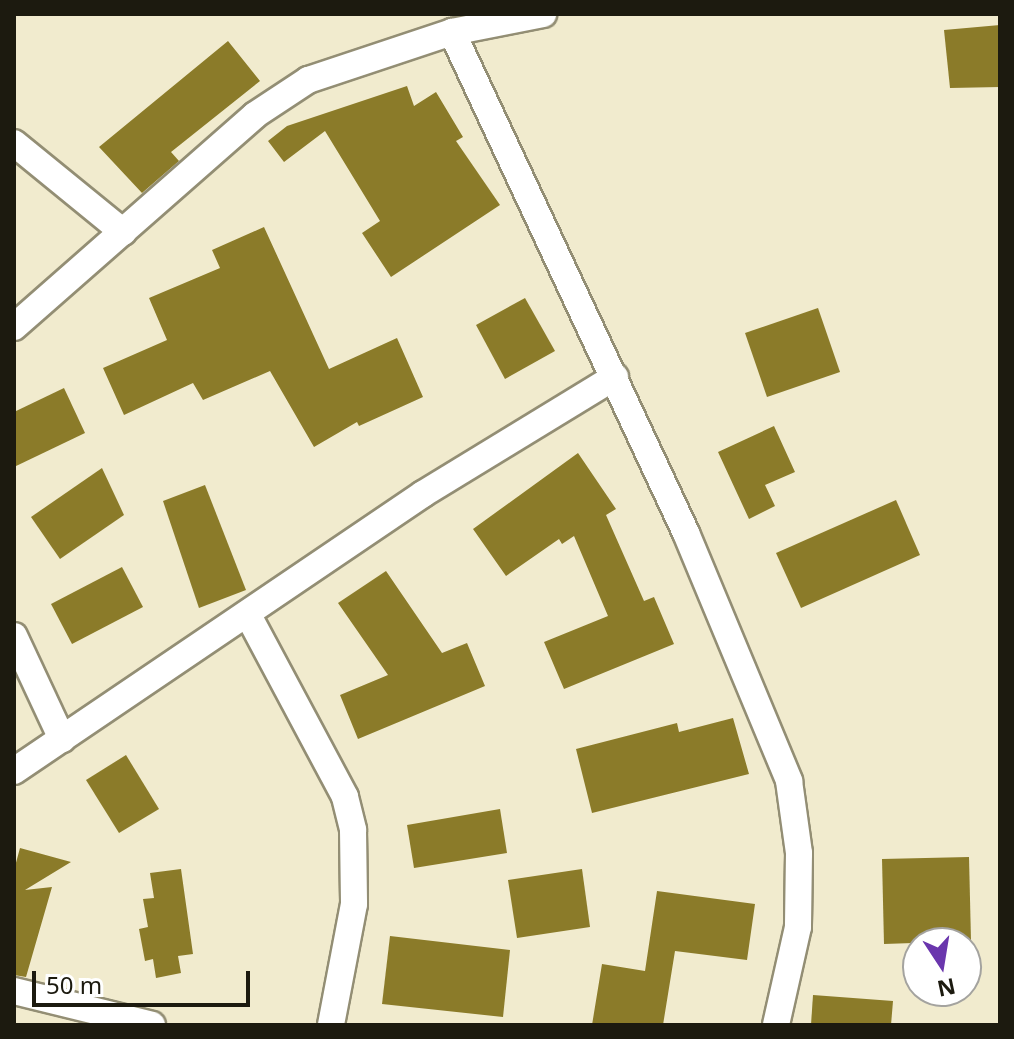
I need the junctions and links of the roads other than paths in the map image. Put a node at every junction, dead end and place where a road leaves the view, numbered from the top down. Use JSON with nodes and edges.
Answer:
{"nodes":[{"id":1,"x":543,"y":14,"type":"edge"},
{"id":2,"x":452,"y":32,"type":"junction"},
{"id":3,"x":14,"y":143,"type":"edge"},
{"id":4,"x":123,"y":232,"type":"junction"},
{"id":5,"x":14,"y":327,"type":"edge"},
{"id":6,"x":615,"y":377,"type":"junction"},
{"id":7,"x":248,"y":615,"type":"junction"},
{"id":8,"x":14,"y":636,"type":"edge"},
{"id":9,"x":62,"y":739,"type":"junction"},
{"id":10,"x":14,"y":771,"type":"edge"},
{"id":11,"x":14,"y":991,"type":"edge"},
{"id":12,"x":152,"y":1025,"type":"edge"},
{"id":13,"x":331,"y":1025,"type":"edge"},
{"id":14,"x":776,"y":1025,"type":"edge"}],
"edges":[{"from":1,"to":2,"type":"street"},
{"from":2,"to":4,"type":"street"},
{"from":2,"to":6,"type":"street"},
{"from":3,"to":4,"type":"street"},
{"from":4,"to":5,"type":"street"},
{"from":6,"to":7,"type":"street"},
{"from":6,"to":14,"type":"street"},
{"from":7,"to":9,"type":"street"},
{"from":7,"to":13,"type":"street"},
{"from":8,"to":9,"type":"street"},
{"from":9,"to":10,"type":"street"},
{"from":11,"to":12,"type":"street"}]}
